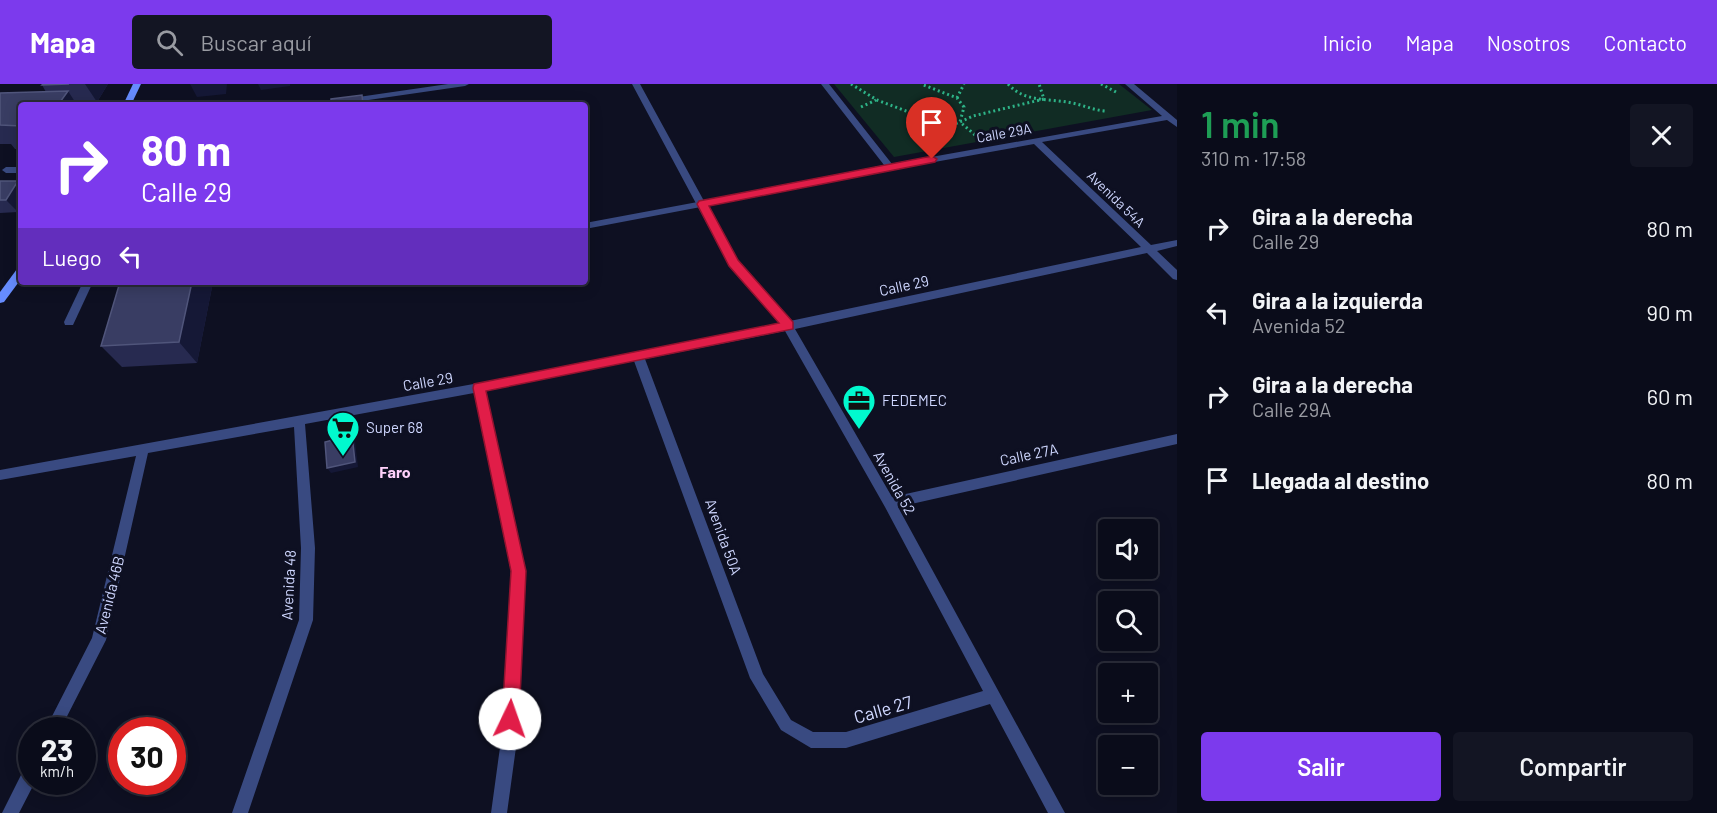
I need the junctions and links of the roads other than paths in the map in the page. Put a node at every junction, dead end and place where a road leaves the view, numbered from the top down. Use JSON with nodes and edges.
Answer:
{"nodes":[{"id":1,"x":136,"y":84,"type":"edge"},
{"id":2,"x":465,"y":84,"type":"edge"},
{"id":3,"x":636,"y":84,"type":"edge"},
{"id":4,"x":825,"y":84,"type":"edge"},
{"id":5,"x":1129,"y":84,"type":"edge"},
{"id":6,"x":128,"y":102,"type":"edge"},
{"id":7,"x":338,"y":102,"type":"edge"},
{"id":8,"x":1169,"y":117,"type":"junction"},
{"id":9,"x":1177,"y":124,"type":"edge"},
{"id":10,"x":1036,"y":141,"type":"junction"},
{"id":11,"x":890,"y":167,"type":"junction"},
{"id":12,"x":6,"y":170,"type":"dead end"},
{"id":13,"x":18,"y":170,"type":"edge"},
{"id":14,"x":703,"y":204,"type":"junction"},
{"id":15,"x":588,"y":225,"type":"edge"},
{"id":16,"x":1177,"y":243,"type":"edge"},
{"id":17,"x":1150,"y":249,"type":"junction"},
{"id":18,"x":18,"y":276,"type":"edge"},
{"id":19,"x":1177,"y":276,"type":"edge"},
{"id":20,"x":87,"y":285,"type":"edge"},
{"id":21,"x":0,"y":299,"type":"edge"},
{"id":22,"x":69,"y":322,"type":"dead end"},
{"id":23,"x":789,"y":326,"type":"junction"},
{"id":24,"x":638,"y":356,"type":"junction"},
{"id":25,"x":479,"y":388,"type":"junction"},
{"id":26,"x":298,"y":421,"type":"junction"},
{"id":27,"x":1177,"y":439,"type":"edge"},
{"id":28,"x":142,"y":450,"type":"junction"},
{"id":29,"x":0,"y":475,"type":"edge"},
{"id":30,"x":889,"y":503,"type":"junction"},
{"id":31,"x":992,"y":696,"type":"junction"},
{"id":32,"x":59,"y":717,"type":"edge"},
{"id":33,"x":786,"y":725,"type":"joint"},
{"id":34,"x":19,"y":795,"type":"edge"},
{"id":35,"x":10,"y":813,"type":"edge"},
{"id":36,"x":240,"y":813,"type":"edge"},
{"id":37,"x":499,"y":813,"type":"edge"},
{"id":38,"x":1057,"y":813,"type":"edge"}],
"edges":[{"from":1,"to":6,"type":"main road"},
{"from":2,"to":7,"type":"street"},
{"from":3,"to":14,"type":"street","name":"Avenida 52"},
{"from":4,"to":11,"type":"street"},
{"from":5,"to":8,"type":"street"},
{"from":8,"to":9,"type":"street"},
{"from":8,"to":10,"type":"street","name":"Calle 29A"},
{"from":10,"to":11,"type":"street","name":"Calle 29A"},
{"from":10,"to":17,"type":"street","name":"Avenida 54A"},
{"from":11,"to":14,"type":"street","name":"Calle 29A"},
{"from":12,"to":13,"type":"street"},
{"from":14,"to":15,"type":"street","name":"Calle 29A"},
{"from":14,"to":23,"type":"street","name":"Avenida 52"},
{"from":16,"to":17,"type":"street","name":"Calle 29"},
{"from":17,"to":19,"type":"street","name":"Avenida 54A"},
{"from":17,"to":23,"type":"street","name":"Calle 29"},
{"from":18,"to":21,"type":"main road"},
{"from":20,"to":22,"type":"street"},
{"from":23,"to":24,"type":"street","name":"Calle 29"},
{"from":23,"to":30,"type":"street","name":"Avenida 52"},
{"from":24,"to":25,"type":"street","name":"Calle 29"},
{"from":24,"to":33,"type":"street","name":"Avenida 50A"},
{"from":25,"to":26,"type":"street","name":"Calle 29"},
{"from":25,"to":37,"type":"street"},
{"from":26,"to":28,"type":"street","name":"Calle 29"},
{"from":26,"to":36,"type":"street","name":"Avenida 48"},
{"from":27,"to":30,"type":"street","name":"Calle 27A"},
{"from":28,"to":29,"type":"street","name":"Calle 29"},
{"from":28,"to":32,"type":"street","name":"Avenida 46B"},
{"from":30,"to":31,"type":"street","name":"Avenida 52"},
{"from":31,"to":33,"type":"street","name":"Calle 27"},
{"from":31,"to":38,"type":"street","name":"Avenida 52"},
{"from":34,"to":35,"type":"street"}]}
